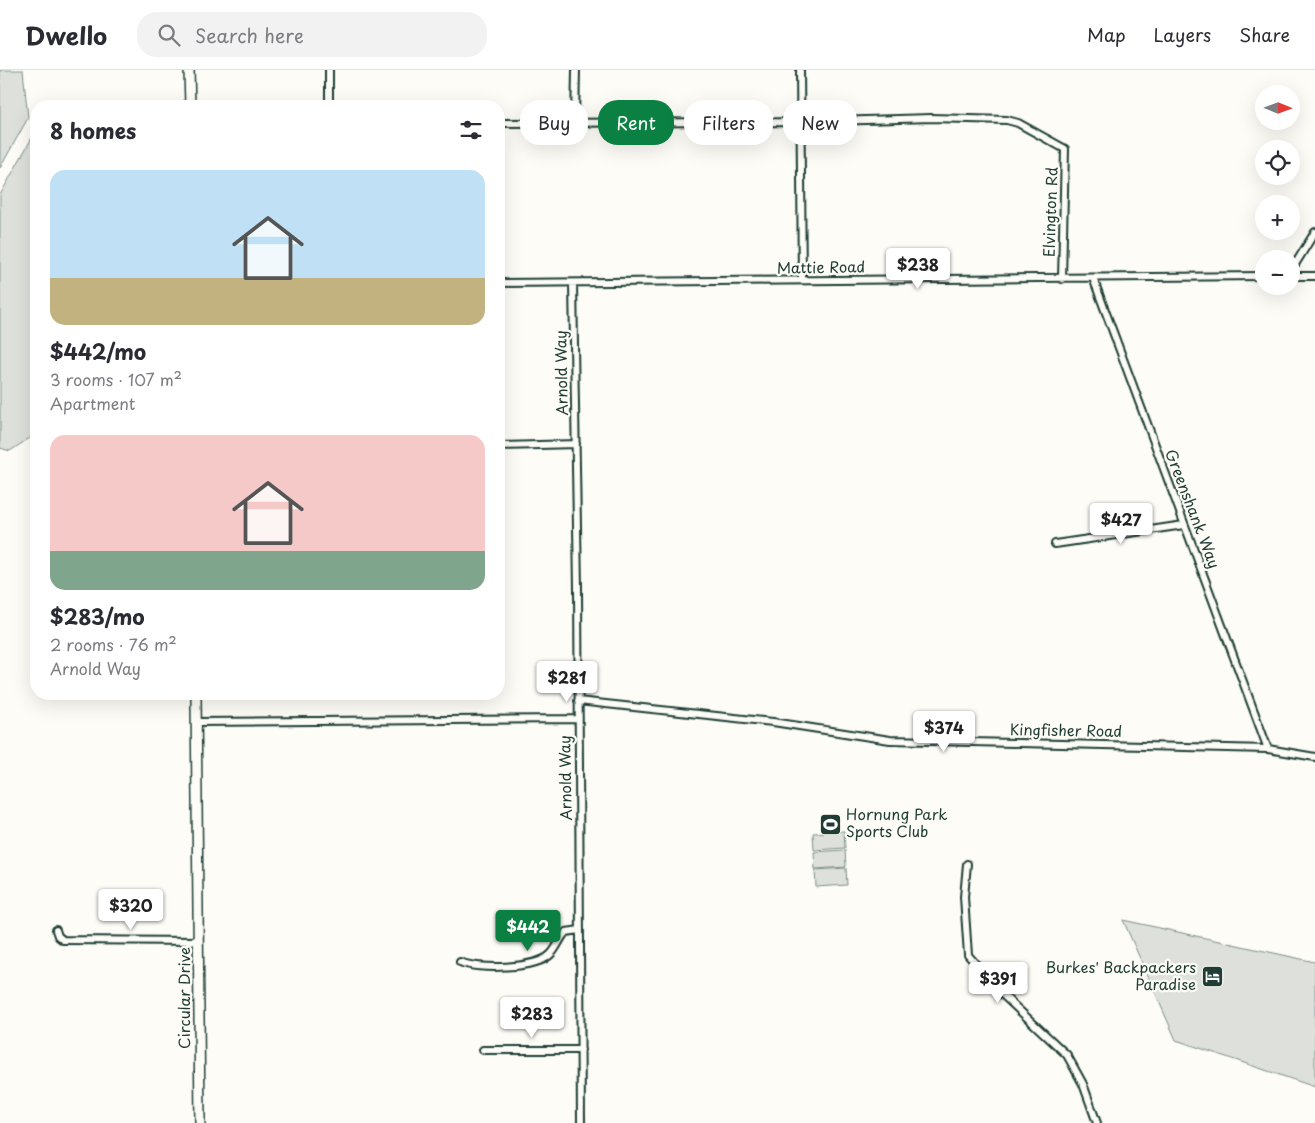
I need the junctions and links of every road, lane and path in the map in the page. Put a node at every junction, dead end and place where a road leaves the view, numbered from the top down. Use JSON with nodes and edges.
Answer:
{"nodes":[{"id":1,"x":189,"y":70,"type":"edge"},
{"id":2,"x":329,"y":70,"type":"edge"},
{"id":3,"x":576,"y":70,"type":"edge"},
{"id":4,"x":800,"y":70,"type":"edge"},
{"id":5,"x":190,"y":100,"type":"edge"},
{"id":6,"x":330,"y":100,"type":"edge"},
{"id":7,"x":575,"y":100,"type":"edge"},
{"id":8,"x":800,"y":100,"type":"edge"},
{"id":9,"x":857,"y":120,"type":"edge"},
{"id":10,"x":588,"y":122,"type":"edge"},
{"id":11,"x":783,"y":122,"type":"edge"},
{"id":12,"x":520,"y":123,"type":"edge"},
{"id":13,"x":505,"y":124,"type":"edge"},
{"id":14,"x":800,"y":145,"type":"edge"},
{"id":15,"x":1315,"y":232,"type":"edge"},
{"id":16,"x":1300,"y":256,"type":"edge"},
{"id":17,"x":1255,"y":276,"type":"edge"},
{"id":18,"x":1300,"y":276,"type":"edge"},
{"id":19,"x":1315,"y":276,"type":"edge"},
{"id":20,"x":1093,"y":278,"type":"junction"},
{"id":21,"x":1062,"y":279,"type":"junction"},
{"id":22,"x":802,"y":280,"type":"junction"},
{"id":23,"x":505,"y":283,"type":"edge"},
{"id":24,"x":573,"y":283,"type":"junction"},
{"id":25,"x":576,"y":444,"type":"junction"},
{"id":26,"x":505,"y":446,"type":"edge"},
{"id":27,"x":1184,"y":525,"type":"junction"},
{"id":28,"x":1055,"y":544,"type":"dead end"},
{"id":29,"x":196,"y":700,"type":"edge"},
{"id":30,"x":578,"y":701,"type":"junction"},
{"id":31,"x":578,"y":718,"type":"junction"},
{"id":32,"x":196,"y":722,"type":"junction"},
{"id":33,"x":1268,"y":749,"type":"junction"},
{"id":34,"x":1315,"y":757,"type":"edge"},
{"id":35,"x":967,"y":864,"type":"dead end"},
{"id":36,"x":56,"y":930,"type":"dead end"},
{"id":37,"x":580,"y":930,"type":"junction"},
{"id":38,"x":198,"y":940,"type":"junction"},
{"id":39,"x":460,"y":962,"type":"dead end"},
{"id":40,"x":483,"y":1050,"type":"dead end"},
{"id":41,"x":581,"y":1050,"type":"junction"},
{"id":42,"x":200,"y":1123,"type":"edge"},
{"id":43,"x":581,"y":1123,"type":"edge"},
{"id":44,"x":1097,"y":1123,"type":"edge"}],
"edges":[{"from":1,"to":5,"type":"street"},
{"from":2,"to":6,"type":"street"},
{"from":3,"to":7,"type":"street"},
{"from":4,"to":8,"type":"street"},
{"from":9,"to":21,"type":"street","name":"Elvington Rd"},
{"from":10,"to":11,"type":"street","name":"Elvington Rd"},
{"from":12,"to":13,"type":"street","name":"Elvington Rd"},
{"from":14,"to":22,"type":"street"},
{"from":15,"to":16,"type":"street"},
{"from":17,"to":20,"type":"street","name":"Mattie Road"},
{"from":18,"to":19,"type":"street"},
{"from":20,"to":21,"type":"street","name":"Mattie Road"},
{"from":20,"to":27,"type":"street","name":"Greenshank Way"},
{"from":21,"to":22,"type":"street","name":"Mattie Road"},
{"from":22,"to":24,"type":"street","name":"Mattie Road"},
{"from":23,"to":24,"type":"street","name":"Mattie Road"},
{"from":24,"to":25,"type":"street","name":"Arnold Way"},
{"from":25,"to":26,"type":"street"},
{"from":25,"to":30,"type":"street","name":"Arnold Way"},
{"from":27,"to":28,"type":"street"},
{"from":27,"to":33,"type":"street","name":"Greenshank Way"},
{"from":29,"to":32,"type":"street","name":"Circular Drive"},
{"from":30,"to":31,"type":"street","name":"Arnold Way"},
{"from":30,"to":33,"type":"street","name":"Kingfisher Road"},
{"from":31,"to":32,"type":"street"},
{"from":31,"to":37,"type":"street","name":"Arnold Way"},
{"from":32,"to":38,"type":"street","name":"Circular Drive"},
{"from":33,"to":34,"type":"street","name":"Kingfisher Road"},
{"from":35,"to":44,"type":"street"},
{"from":36,"to":38,"type":"street"},
{"from":37,"to":39,"type":"street"},
{"from":37,"to":41,"type":"street","name":"Arnold Way"},
{"from":38,"to":42,"type":"street","name":"Circular Drive"},
{"from":40,"to":41,"type":"street"},
{"from":41,"to":43,"type":"street","name":"Arnold Way"}]}
